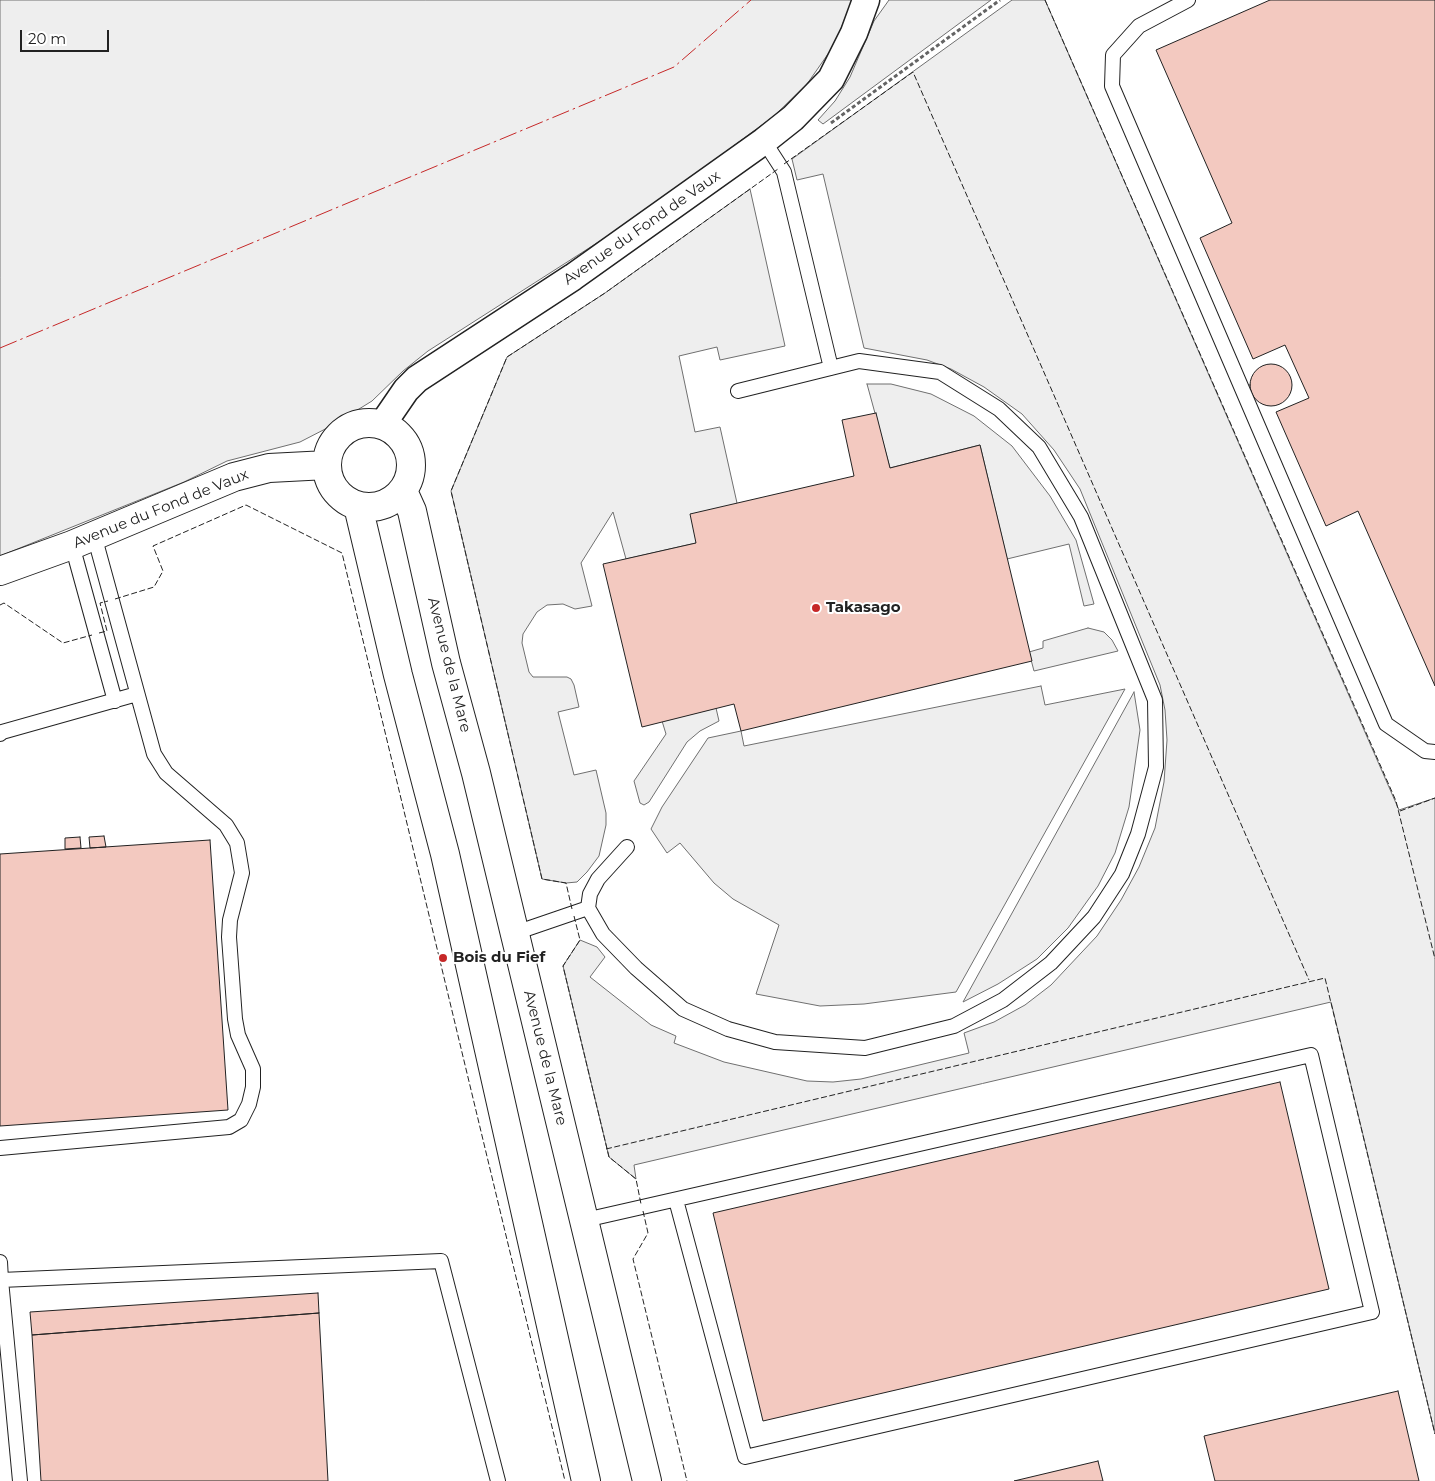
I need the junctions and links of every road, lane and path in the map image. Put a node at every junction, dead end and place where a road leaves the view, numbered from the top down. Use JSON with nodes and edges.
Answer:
{"nodes":[{"id":1,"x":866,"y":0,"type":"edge"},
{"id":2,"x":1000,"y":0,"type":"edge"},
{"id":3,"x":1188,"y":0,"type":"edge"},
{"id":4,"x":830,"y":123,"type":"dead end"},
{"id":5,"x":764,"y":141,"type":"junction"},
{"id":6,"x":831,"y":368,"type":"junction"},
{"id":7,"x":738,"y":391,"type":"dead end"},
{"id":8,"x":382,"y":425,"type":"junction"},
{"id":9,"x":327,"y":465,"type":"junction"},
{"id":10,"x":403,"y":491,"type":"junction"},
{"id":11,"x":358,"y":506,"type":"junction"},
{"id":12,"x":83,"y":540,"type":"junction"},
{"id":13,"x":0,"y":571,"type":"edge"},
{"id":14,"x":137,"y":694,"type":"junction"},
{"id":15,"x":115,"y":701,"type":"junction"},
{"id":16,"x":0,"y":734,"type":"edge"},
{"id":17,"x":1435,"y":752,"type":"edge"},
{"id":18,"x":627,"y":847,"type":"dead end"},
{"id":19,"x":588,"y":908,"type":"junction"},
{"id":20,"x":515,"y":933,"type":"junction"},
{"id":21,"x":0,"y":1148,"type":"edge"},
{"id":22,"x":676,"y":1200,"type":"junction"},
{"id":23,"x":585,"y":1220,"type":"junction"},
{"id":24,"x":0,"y":1262,"type":"edge"},
{"id":25,"x":1,"y":1280,"type":"edge"},
{"id":26,"x":20,"y":1481,"type":"edge"},
{"id":27,"x":498,"y":1481,"type":"edge"},
{"id":28,"x":586,"y":1481,"type":"edge"},
{"id":29,"x":647,"y":1481,"type":"edge"}],
"edges":[{"from":1,"to":5,"type":"street","name":"Avenue du Fond de Vaux"},
{"from":2,"to":4,"type":"path"},
{"from":3,"to":17,"type":"lane"},
{"from":5,"to":6,"type":"lane"},
{"from":5,"to":8,"type":"street","name":"Avenue du Fond de Vaux"},
{"from":6,"to":7,"type":"lane"},
{"from":6,"to":19,"type":"lane"},
{"from":8,"to":9,"type":"street"},
{"from":8,"to":10,"type":"street"},
{"from":9,"to":11,"type":"street"},
{"from":9,"to":12,"type":"street","name":"Avenue du Fond de Vaux"},
{"from":10,"to":11,"type":"street"},
{"from":10,"to":20,"type":"street","name":"Avenue de la Mare"},
{"from":11,"to":28,"type":"street"},
{"from":12,"to":13,"type":"street","name":"Avenue du Fond de Vaux"},
{"from":12,"to":14,"type":"lane"},
{"from":12,"to":15,"type":"lane"},
{"from":14,"to":15,"type":"lane"},
{"from":14,"to":21,"type":"lane"},
{"from":15,"to":16,"type":"lane"},
{"from":18,"to":19,"type":"lane"},
{"from":19,"to":20,"type":"lane"},
{"from":20,"to":23,"type":"street","name":"Avenue de la Mare"},
{"from":22,"to":22,"type":"lane"},
{"from":22,"to":23,"type":"lane"},
{"from":23,"to":29,"type":"street","name":"Avenue de la Mare"},
{"from":24,"to":25,"type":"lane"},
{"from":25,"to":26,"type":"lane"},
{"from":25,"to":27,"type":"lane"}]}
